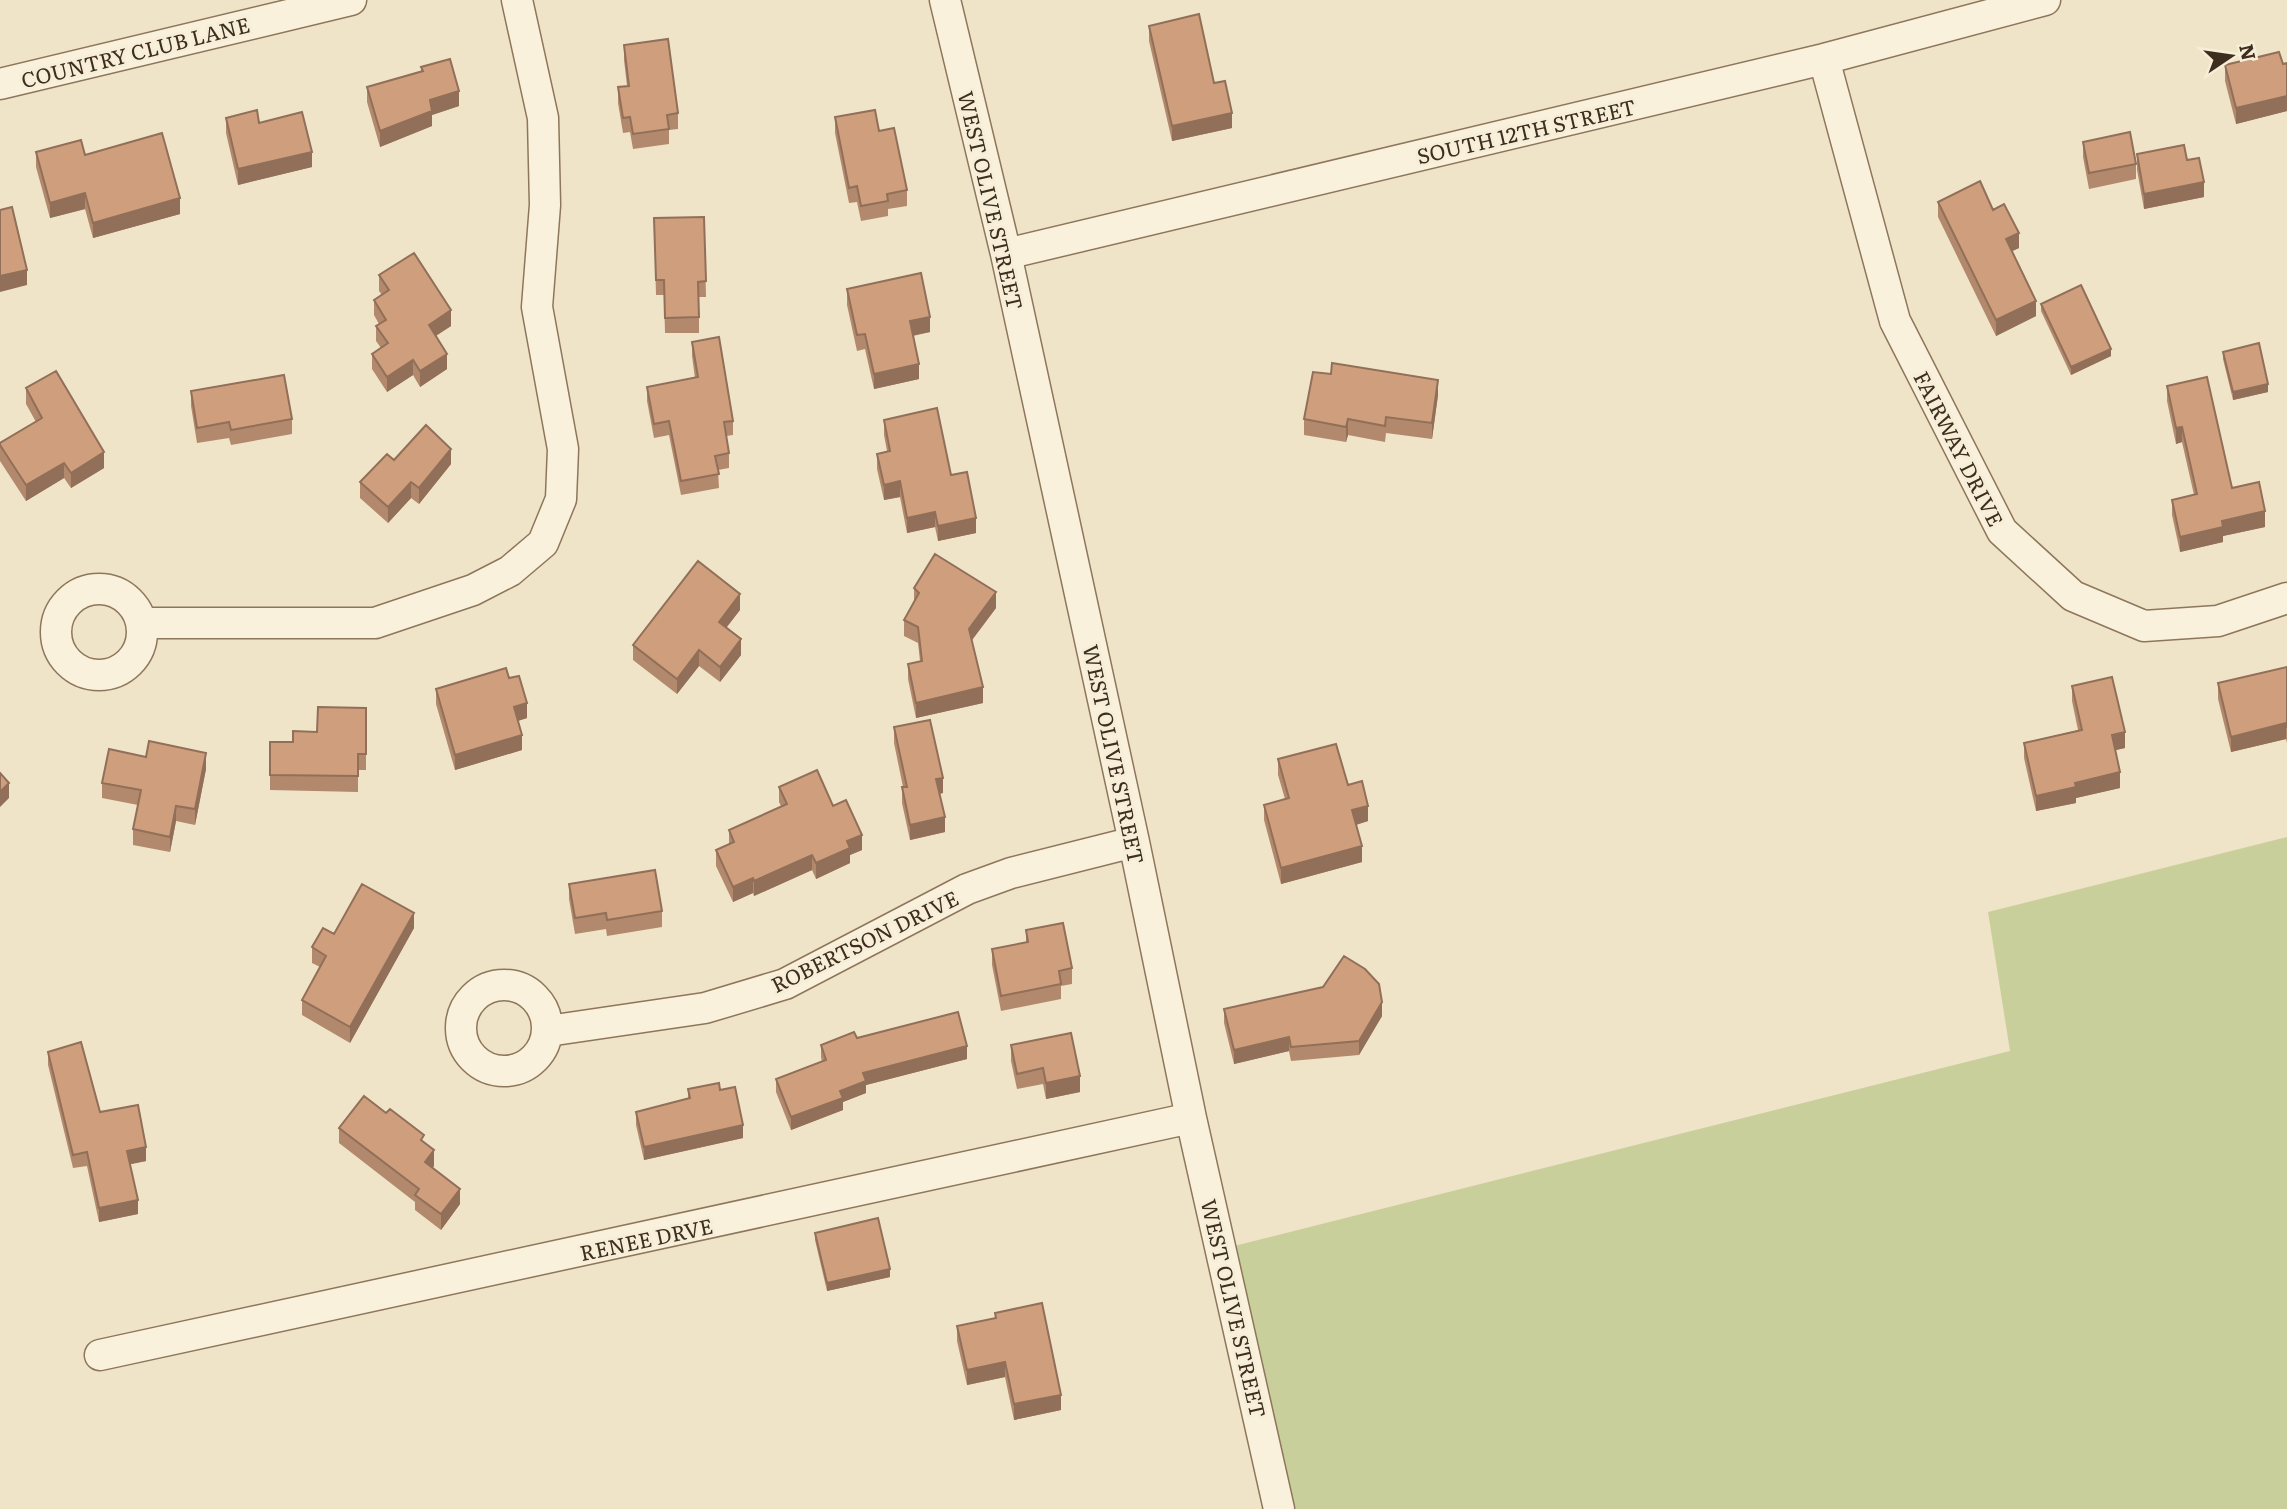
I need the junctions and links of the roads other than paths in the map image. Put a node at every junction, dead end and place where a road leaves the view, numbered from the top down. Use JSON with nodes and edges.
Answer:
{"nodes":[{"id":1,"x":351,"y":0,"type":"edge"},
{"id":2,"x":517,"y":0,"type":"edge"},
{"id":3,"x":946,"y":0,"type":"edge"},
{"id":4,"x":2045,"y":0,"type":"edge"},
{"id":5,"x":1824,"y":59,"type":"junction"},
{"id":6,"x":0,"y":83,"type":"edge"},
{"id":7,"x":1006,"y":254,"type":"junction"},
{"id":8,"x":2287,"y":598,"type":"edge"},
{"id":9,"x":142,"y":623,"type":"dead end"},
{"id":10,"x":1134,"y":842,"type":"junction"},
{"id":11,"x":548,"y":1031,"type":"dead end"},
{"id":12,"x":1192,"y":1118,"type":"junction"},
{"id":13,"x":100,"y":1355,"type":"dead end"},
{"id":14,"x":1279,"y":1509,"type":"edge"}],
"edges":[{"from":1,"to":6,"type":"street","name":"COUNTRY CLUB LANE"},
{"from":2,"to":9,"type":"street"},
{"from":3,"to":7,"type":"street","name":"WEST OLIVE STREET"},
{"from":4,"to":5,"type":"street","name":"SOUTH 12TH STREET"},
{"from":5,"to":7,"type":"street","name":"SOUTH 12TH STREET"},
{"from":5,"to":8,"type":"street","name":"FAIRWAY DRIVE"},
{"from":7,"to":10,"type":"street","name":"WEST OLIVE STREET"},
{"from":10,"to":11,"type":"street","name":"ROBERTSON DRIVE"},
{"from":10,"to":12,"type":"street","name":"WEST OLIVE STREET"},
{"from":12,"to":13,"type":"street","name":"RENEE DRVE"},
{"from":12,"to":14,"type":"street","name":"WEST OLIVE STREET"}]}
